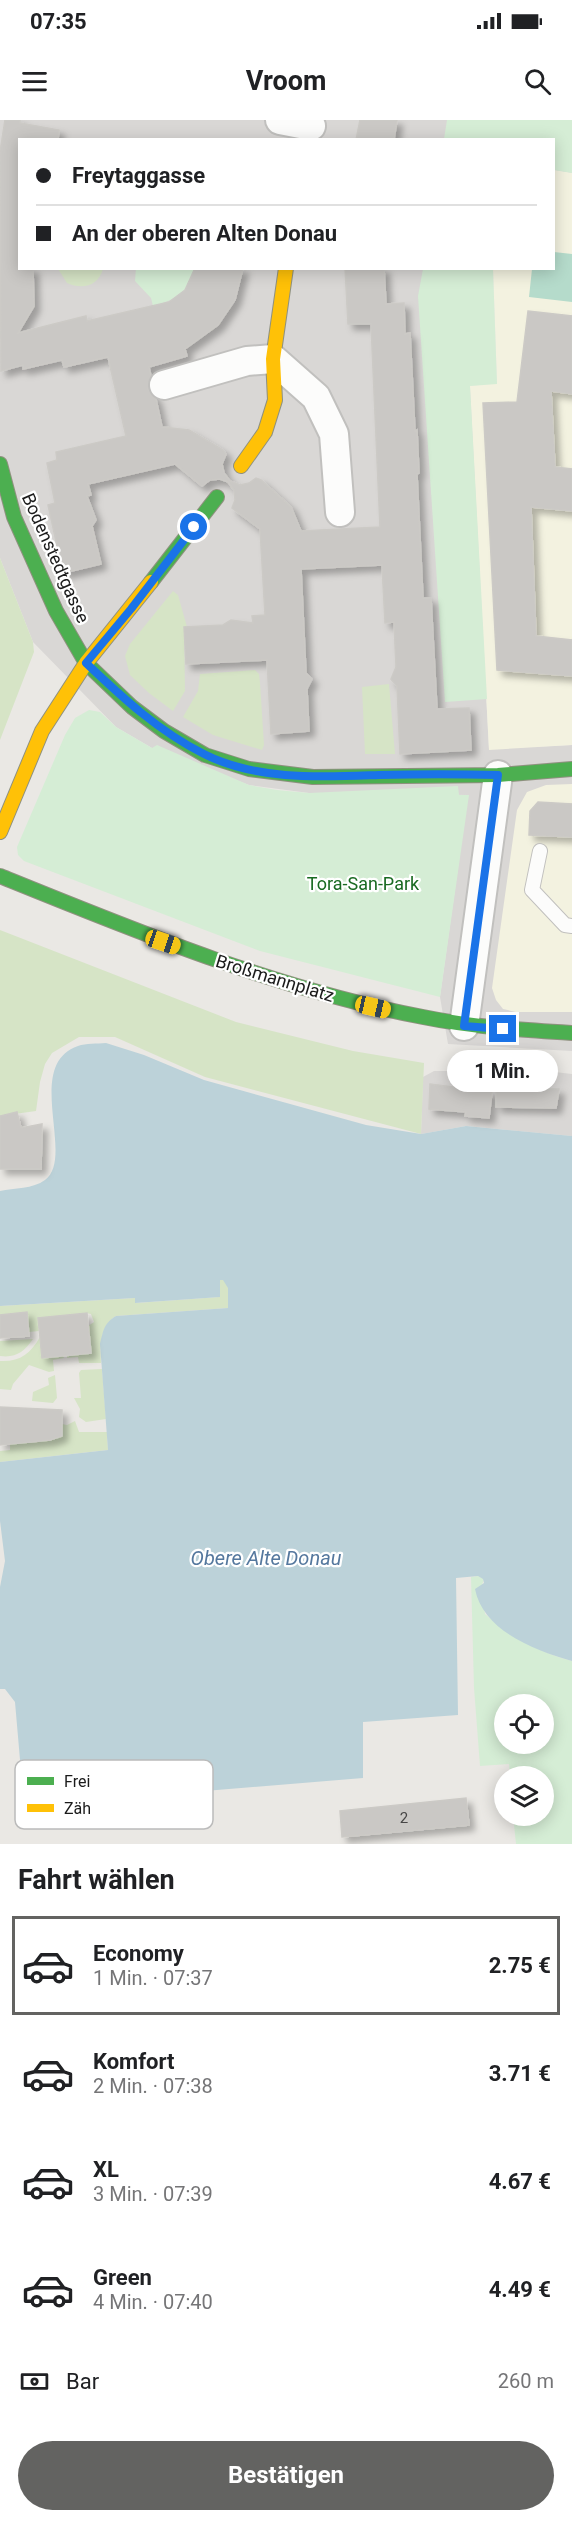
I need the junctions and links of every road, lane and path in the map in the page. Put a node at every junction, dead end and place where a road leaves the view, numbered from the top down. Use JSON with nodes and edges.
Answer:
{"nodes":[{"id":1,"x":280,"y":120,"type":"edge"},
{"id":2,"x":310,"y":128,"type":"edge"},
{"id":3,"x":286,"y":270,"type":"edge"},
{"id":4,"x":273,"y":359,"type":"junction"},
{"id":5,"x":164,"y":385,"type":"dead end"},
{"id":6,"x":0,"y":464,"type":"edge"},
{"id":7,"x":241,"y":466,"type":"dead end"},
{"id":8,"x":217,"y":496,"type":"dead end"},
{"id":9,"x":340,"y":512,"type":"dead end"},
{"id":10,"x":86,"y":663,"type":"junction"},
{"id":11,"x":572,"y":769,"type":"edge"},
{"id":12,"x":498,"y":775,"type":"junction"},
{"id":13,"x":0,"y":832,"type":"edge"},
{"id":14,"x":540,"y":851,"type":"dead end"},
{"id":15,"x":0,"y":876,"type":"edge"},
{"id":16,"x":572,"y":926,"type":"edge"},
{"id":17,"x":464,"y":1026,"type":"junction"},
{"id":18,"x":572,"y":1033,"type":"edge"}],
"edges":[{"from":1,"to":2,"type":"street"},
{"from":3,"to":4,"type":"street"},
{"from":4,"to":5,"type":"street"},
{"from":4,"to":7,"type":"street"},
{"from":4,"to":9,"type":"street"},
{"from":6,"to":10,"type":"street","name":"Bodenstedtgasse"},
{"from":8,"to":10,"type":"street"},
{"from":10,"to":12,"type":"street"},
{"from":10,"to":13,"type":"street"},
{"from":11,"to":12,"type":"street"},
{"from":12,"to":17,"type":"street"},
{"from":14,"to":16,"type":"lane"},
{"from":15,"to":17,"type":"street","name":"Broßmannplatz"},
{"from":17,"to":18,"type":"street","name":"Broßmannplatz"}]}
